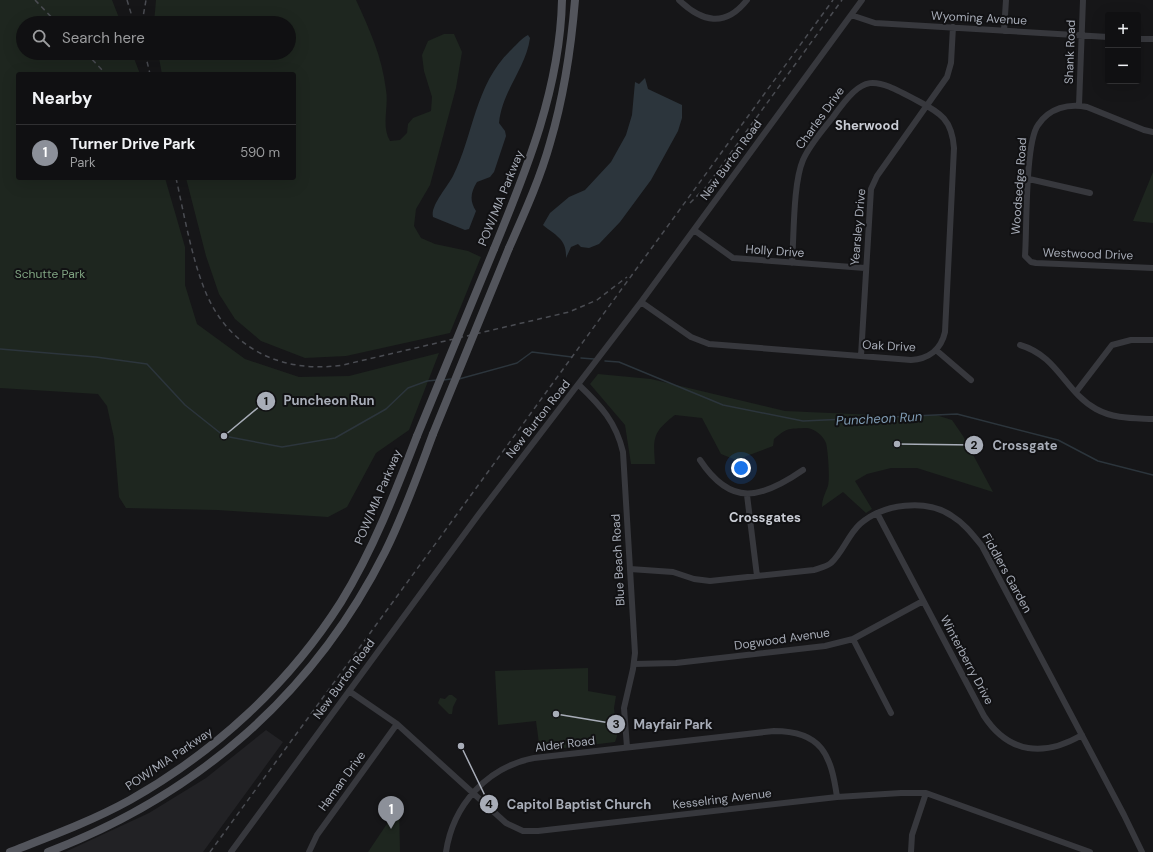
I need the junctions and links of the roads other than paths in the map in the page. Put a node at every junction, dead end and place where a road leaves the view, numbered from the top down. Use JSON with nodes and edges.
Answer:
{"nodes":[{"id":1,"x":562,"y":0,"type":"edge"},
{"id":2,"x":575,"y":0,"type":"edge"},
{"id":3,"x":679,"y":0,"type":"edge"},
{"id":4,"x":747,"y":0,"type":"edge"},
{"id":5,"x":862,"y":0,"type":"edge"},
{"id":6,"x":1006,"y":0,"type":"edge"},
{"id":7,"x":1083,"y":0,"type":"edge"},
{"id":8,"x":851,"y":15,"type":"junction"},
{"id":9,"x":953,"y":28,"type":"junction"},
{"id":10,"x":1004,"y":31,"type":"junction"},
{"id":11,"x":1082,"y":35,"type":"junction"},
{"id":12,"x":1105,"y":37,"type":"edge"},
{"id":13,"x":1141,"y":38,"type":"edge"},
{"id":14,"x":1153,"y":39,"type":"edge"},
{"id":15,"x":1079,"y":105,"type":"junction"},
{"id":16,"x":928,"y":106,"type":"junction"},
{"id":17,"x":1153,"y":132,"type":"edge"},
{"id":18,"x":1029,"y":179,"type":"junction"},
{"id":19,"x":1090,"y":192,"type":"dead end"},
{"id":20,"x":694,"y":230,"type":"junction"},
{"id":21,"x":1025,"y":256,"type":"joint"},
{"id":22,"x":792,"y":262,"type":"junction"},
{"id":23,"x":865,"y":268,"type":"junction"},
{"id":24,"x":1153,"y":268,"type":"edge"},
{"id":25,"x":641,"y":302,"type":"junction"},
{"id":26,"x":1153,"y":340,"type":"edge"},
{"id":27,"x":1020,"y":345,"type":"dead end"},
{"id":28,"x":936,"y":350,"type":"junction"},
{"id":29,"x":861,"y":356,"type":"junction"},
{"id":30,"x":971,"y":380,"type":"dead end"},
{"id":31,"x":579,"y":385,"type":"junction"},
{"id":32,"x":1076,"y":392,"type":"junction"},
{"id":33,"x":1153,"y":419,"type":"edge"},
{"id":34,"x":700,"y":460,"type":"dead end"},
{"id":35,"x":803,"y":470,"type":"dead end"},
{"id":36,"x":747,"y":495,"type":"junction"},
{"id":37,"x":877,"y":514,"type":"junction"},
{"id":38,"x":630,"y":569,"type":"junction"},
{"id":39,"x":757,"y":576,"type":"junction"},
{"id":40,"x":923,"y":601,"type":"junction"},
{"id":41,"x":853,"y":639,"type":"junction"},
{"id":42,"x":634,"y":664,"type":"junction"},
{"id":43,"x":349,"y":691,"type":"junction"},
{"id":44,"x":892,"y":713,"type":"dead end"},
{"id":45,"x":397,"y":724,"type":"junction"},
{"id":46,"x":1082,"y":735,"type":"junction"},
{"id":47,"x":627,"y":747,"type":"junction"},
{"id":48,"x":473,"y":793,"type":"junction"},
{"id":49,"x":926,"y":793,"type":"junction"},
{"id":50,"x":838,"y":797,"type":"junction"},
{"id":51,"x":10,"y":852,"type":"edge"},
{"id":52,"x":48,"y":852,"type":"edge"},
{"id":53,"x":231,"y":852,"type":"edge"},
{"id":54,"x":309,"y":852,"type":"edge"},
{"id":55,"x":446,"y":852,"type":"edge"},
{"id":56,"x":911,"y":852,"type":"edge"},
{"id":57,"x":1090,"y":852,"type":"edge"},
{"id":58,"x":1142,"y":852,"type":"edge"}],
"edges":[{"from":1,"to":51,"type":"main road","name":"POW/MIA Parkway","bridge":true},
{"from":2,"to":52,"type":"main road","bridge":true},
{"from":3,"to":4,"type":"street"},
{"from":5,"to":8,"type":"street","name":"New Burton Road"},
{"from":6,"to":10,"type":"street"},
{"from":7,"to":11,"type":"street","name":"Shank Road"},
{"from":8,"to":9,"type":"street","name":"Wyoming Avenue"},
{"from":8,"to":20,"type":"street","name":"New Burton Road"},
{"from":9,"to":10,"type":"street","name":"Wyoming Avenue"},
{"from":9,"to":16,"type":"street","name":"Yearsley Drive"},
{"from":10,"to":11,"type":"street","name":"Wyoming Avenue"},
{"from":11,"to":12,"type":"street","name":"Wyoming Avenue"},
{"from":11,"to":15,"type":"street","name":"Shank Road"},
{"from":13,"to":14,"type":"street"},
{"from":15,"to":17,"type":"street","name":"Woodsedge Road"},
{"from":15,"to":18,"type":"street","name":"Woodsedge Road"},
{"from":16,"to":22,"type":"street","name":"Charles Drive"},
{"from":16,"to":23,"type":"street","name":"Yearsley Drive"},
{"from":16,"to":28,"type":"street"},
{"from":18,"to":19,"type":"street"},
{"from":18,"to":21,"type":"street","name":"Woodsedge Road"},
{"from":20,"to":22,"type":"street","name":"Holly Drive"},
{"from":20,"to":25,"type":"street","name":"New Burton Road"},
{"from":21,"to":24,"type":"street","name":"Westwood Drive"},
{"from":22,"to":23,"type":"street","name":"Holly Drive"},
{"from":23,"to":29,"type":"street","name":"Yearsley Drive"},
{"from":25,"to":29,"type":"street","name":"Oak Drive"},
{"from":25,"to":31,"type":"street","name":"New Burton Road"},
{"from":26,"to":32,"type":"street"},
{"from":27,"to":32,"type":"street"},
{"from":28,"to":29,"type":"street","name":"Oak Drive"},
{"from":28,"to":30,"type":"street"},
{"from":31,"to":38,"type":"street","name":"Blue Beach Road"},
{"from":31,"to":43,"type":"street","name":"New Burton Road"},
{"from":32,"to":33,"type":"street"},
{"from":34,"to":36,"type":"street"},
{"from":35,"to":36,"type":"street"},
{"from":36,"to":39,"type":"street"},
{"from":37,"to":39,"type":"street","name":"Fiddlers Garden"},
{"from":37,"to":40,"type":"street","name":"Winterberry Drive"},
{"from":37,"to":46,"type":"street","name":"Fiddlers Garden"},
{"from":38,"to":39,"type":"street","name":"Fiddlers Garden"},
{"from":38,"to":42,"type":"street","name":"Blue Beach Road"},
{"from":40,"to":41,"type":"street","name":"Dogwood Avenue"},
{"from":40,"to":46,"type":"street","name":"Winterberry Drive"},
{"from":41,"to":42,"type":"street","name":"Dogwood Avenue"},
{"from":41,"to":44,"type":"street"},
{"from":42,"to":47,"type":"street","name":"Blue Beach Road"},
{"from":43,"to":45,"type":"street","name":"Kesselring Avenue"},
{"from":43,"to":53,"type":"street","name":"New Burton Road"},
{"from":45,"to":48,"type":"street","name":"Kesselring Avenue"},
{"from":45,"to":54,"type":"street","name":"Haman Drive"},
{"from":46,"to":58,"type":"street","name":"Fiddlers Garden"},
{"from":47,"to":48,"type":"street","name":"Alder Road"},
{"from":47,"to":50,"type":"street","name":"Alder Road"},
{"from":48,"to":50,"type":"street","name":"Kesselring Avenue"},
{"from":48,"to":55,"type":"street","name":"Alder Road"},
{"from":49,"to":50,"type":"street","name":"Kesselring Avenue"},
{"from":49,"to":56,"type":"street"},
{"from":49,"to":57,"type":"street","name":"Kesselring Avenue"}]}
